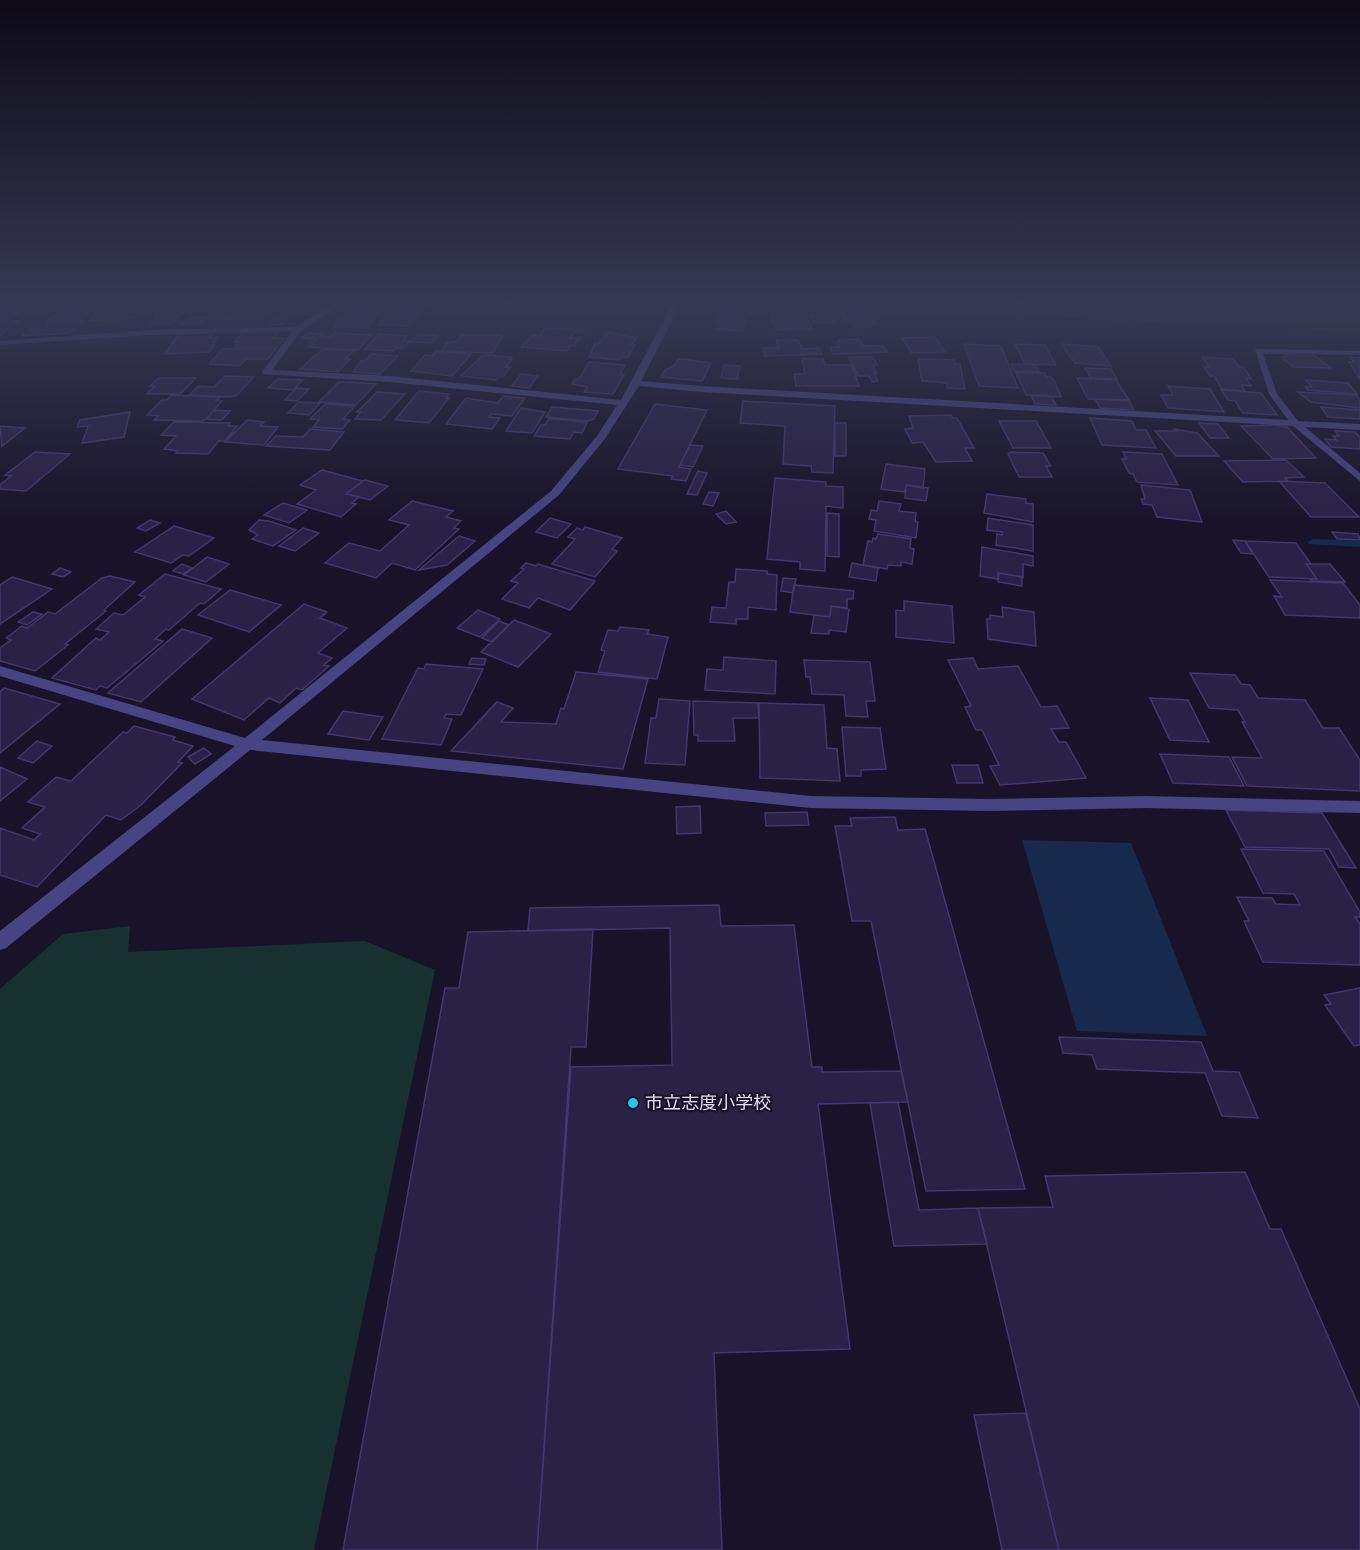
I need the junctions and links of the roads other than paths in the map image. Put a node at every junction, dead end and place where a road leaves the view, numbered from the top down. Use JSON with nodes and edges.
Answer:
{"nodes":[{"id":1,"x":360,"y":377,"type":"edge"},
{"id":2,"x":639,"y":377,"type":"edge"},
{"id":3,"x":1267,"y":377,"type":"edge"},
{"id":4,"x":636,"y":383,"type":"junction"},
{"id":5,"x":622,"y":403,"type":"junction"},
{"id":6,"x":1294,"y":422,"type":"junction"},
{"id":7,"x":1360,"y":427,"type":"edge"},
{"id":8,"x":1360,"y":478,"type":"edge"},
{"id":9,"x":0,"y":671,"type":"edge"},
{"id":10,"x":248,"y":744,"type":"junction"},
{"id":11,"x":1360,"y":807,"type":"edge"},
{"id":12,"x":0,"y":942,"type":"edge"}],
"edges":[{"from":1,"to":5,"type":"street"},
{"from":2,"to":4,"type":"street"},
{"from":3,"to":6,"type":"street"},
{"from":4,"to":5,"type":"street"},
{"from":4,"to":6,"type":"street"},
{"from":5,"to":10,"type":"street"},
{"from":6,"to":7,"type":"street"},
{"from":6,"to":8,"type":"street"},
{"from":9,"to":10,"type":"street"},
{"from":10,"to":11,"type":"street"},
{"from":10,"to":12,"type":"street"}]}
